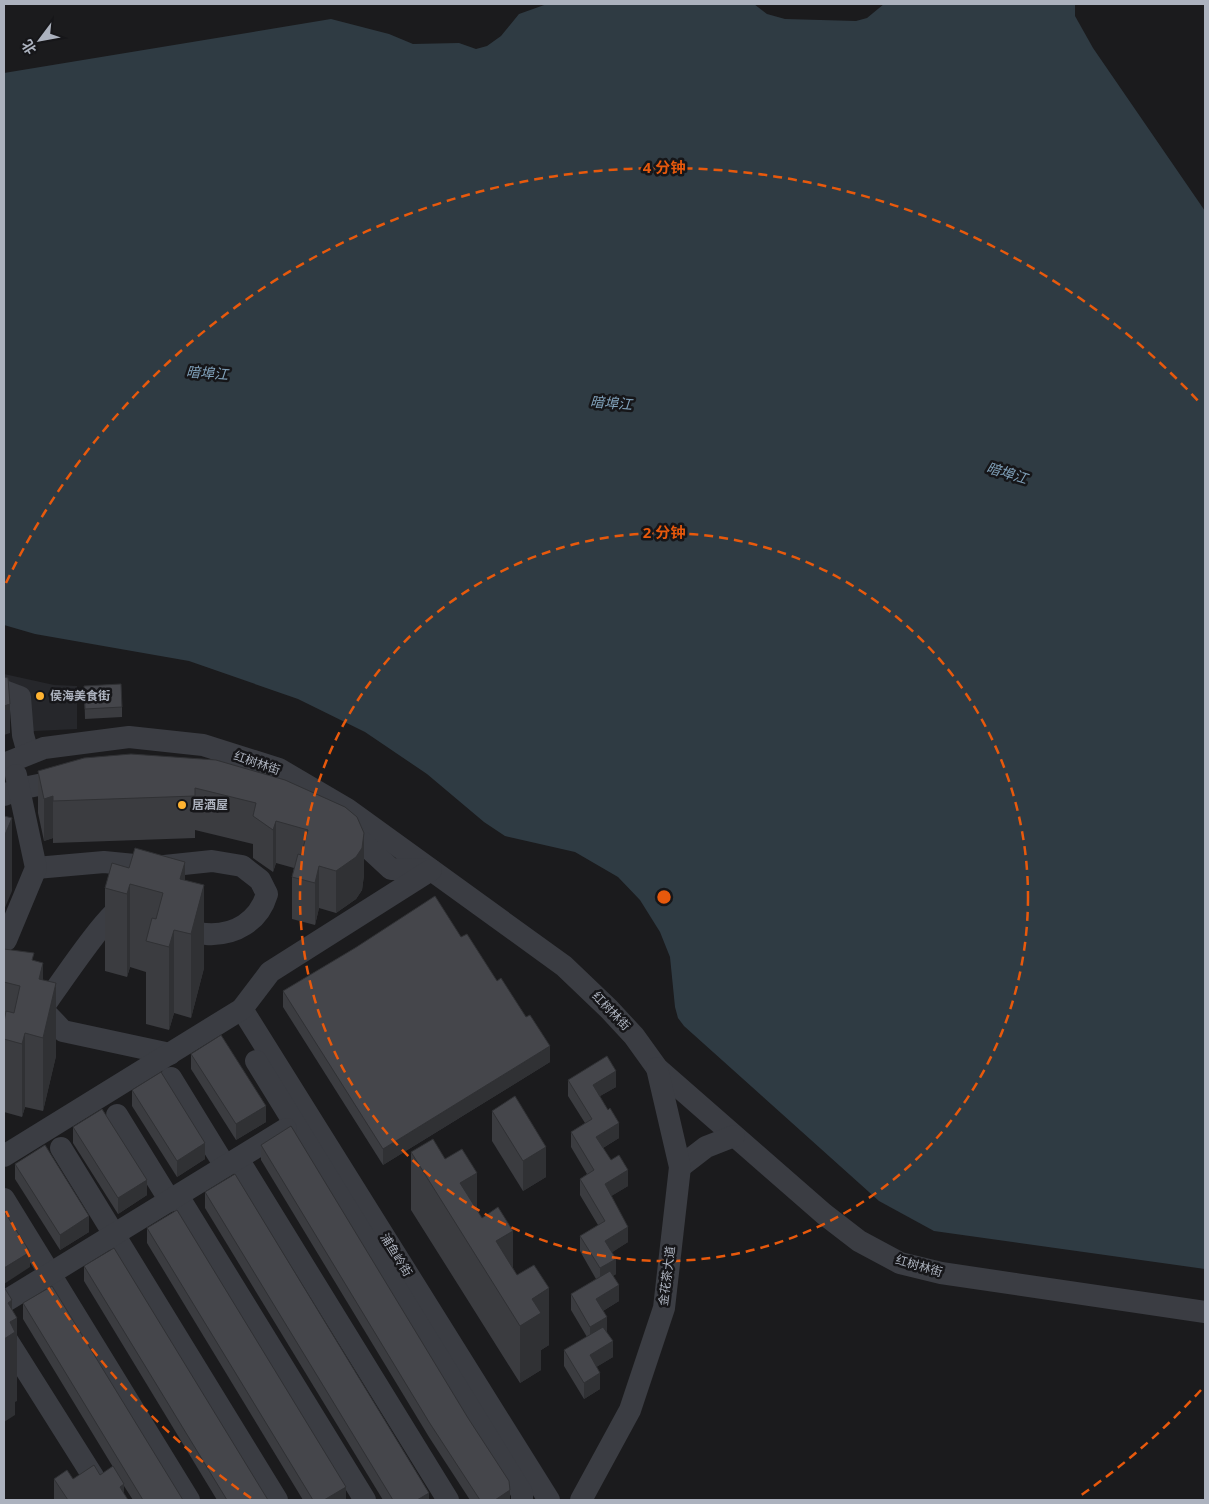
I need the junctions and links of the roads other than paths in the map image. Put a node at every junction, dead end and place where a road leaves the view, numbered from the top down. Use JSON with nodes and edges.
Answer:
{"nodes":[{"id":1,"x":4,"y":691,"type":"edge"},
{"id":2,"x":15,"y":759,"type":"edge"},
{"id":3,"x":90,"y":774,"type":"edge"},
{"id":4,"x":11,"y":792,"type":"edge"},
{"id":5,"x":316,"y":815,"type":"edge"},
{"id":6,"x":36,"y":868,"type":"junction"},
{"id":7,"x":431,"y":870,"type":"junction"},
{"id":8,"x":4,"y":941,"type":"edge"},
{"id":9,"x":42,"y":1009,"type":"junction"},
{"id":10,"x":4,"y":1010,"type":"edge"},
{"id":11,"x":242,"y":1010,"type":"junction"},
{"id":12,"x":170,"y":1054,"type":"junction"},
{"id":13,"x":256,"y":1061,"type":"dead end"},
{"id":14,"x":657,"y":1068,"type":"junction"},
{"id":15,"x":171,"y":1078,"type":"dead end"},
{"id":16,"x":117,"y":1115,"type":"dead end"},
{"id":17,"x":294,"y":1124,"type":"junction"},
{"id":18,"x":734,"y":1136,"type":"junction"},
{"id":19,"x":61,"y":1148,"type":"dead end"},
{"id":20,"x":4,"y":1156,"type":"edge"},
{"id":21,"x":232,"y":1163,"type":"junction"},
{"id":22,"x":680,"y":1167,"type":"junction"},
{"id":23,"x":174,"y":1198,"type":"junction"},
{"id":24,"x":4,"y":1199,"type":"edge"},
{"id":25,"x":114,"y":1235,"type":"junction"},
{"id":26,"x":50,"y":1274,"type":"junction"},
{"id":27,"x":4,"y":1302,"type":"edge"},
{"id":28,"x":1205,"y":1312,"type":"edge"},
{"id":29,"x":4,"y":1335,"type":"edge"},
{"id":30,"x":108,"y":1500,"type":"edge"},
{"id":31,"x":189,"y":1500,"type":"edge"},
{"id":32,"x":277,"y":1500,"type":"edge"},
{"id":33,"x":364,"y":1500,"type":"edge"},
{"id":34,"x":448,"y":1500,"type":"edge"},
{"id":35,"x":522,"y":1500,"type":"edge"},
{"id":36,"x":549,"y":1500,"type":"edge"},
{"id":37,"x":581,"y":1500,"type":"edge"}],
"edges":[{"from":1,"to":2,"type":"street"},
{"from":2,"to":4,"type":"street"},
{"from":2,"to":7,"type":"street","name":"红树林街"},
{"from":3,"to":4,"type":"street"},
{"from":4,"to":6,"type":"street"},
{"from":5,"to":7,"type":"street"},
{"from":6,"to":8,"type":"street"},
{"from":6,"to":9,"type":"street"},
{"from":7,"to":11,"type":"street"},
{"from":7,"to":14,"type":"street","name":"红树林街"},
{"from":9,"to":10,"type":"street"},
{"from":9,"to":12,"type":"street"},
{"from":11,"to":12,"type":"street"},
{"from":11,"to":36,"type":"street","name":"浦鱼岭街"},
{"from":12,"to":20,"type":"street"},
{"from":13,"to":17,"type":"street"},
{"from":14,"to":18,"type":"street","name":"红树林街"},
{"from":14,"to":22,"type":"street","name":"金花茶大道"},
{"from":15,"to":21,"type":"street"},
{"from":16,"to":23,"type":"street"},
{"from":17,"to":21,"type":"street"},
{"from":17,"to":35,"type":"street"},
{"from":18,"to":22,"type":"street"},
{"from":18,"to":28,"type":"street","name":"红树林街"},
{"from":19,"to":25,"type":"street"},
{"from":21,"to":23,"type":"street"},
{"from":21,"to":34,"type":"street"},
{"from":22,"to":37,"type":"street","name":"金花茶大道"},
{"from":23,"to":25,"type":"street"},
{"from":23,"to":33,"type":"street"},
{"from":24,"to":26,"type":"street"},
{"from":25,"to":26,"type":"street"},
{"from":25,"to":32,"type":"street"},
{"from":26,"to":27,"type":"street"},
{"from":26,"to":31,"type":"street"},
{"from":29,"to":30,"type":"street"}]}
